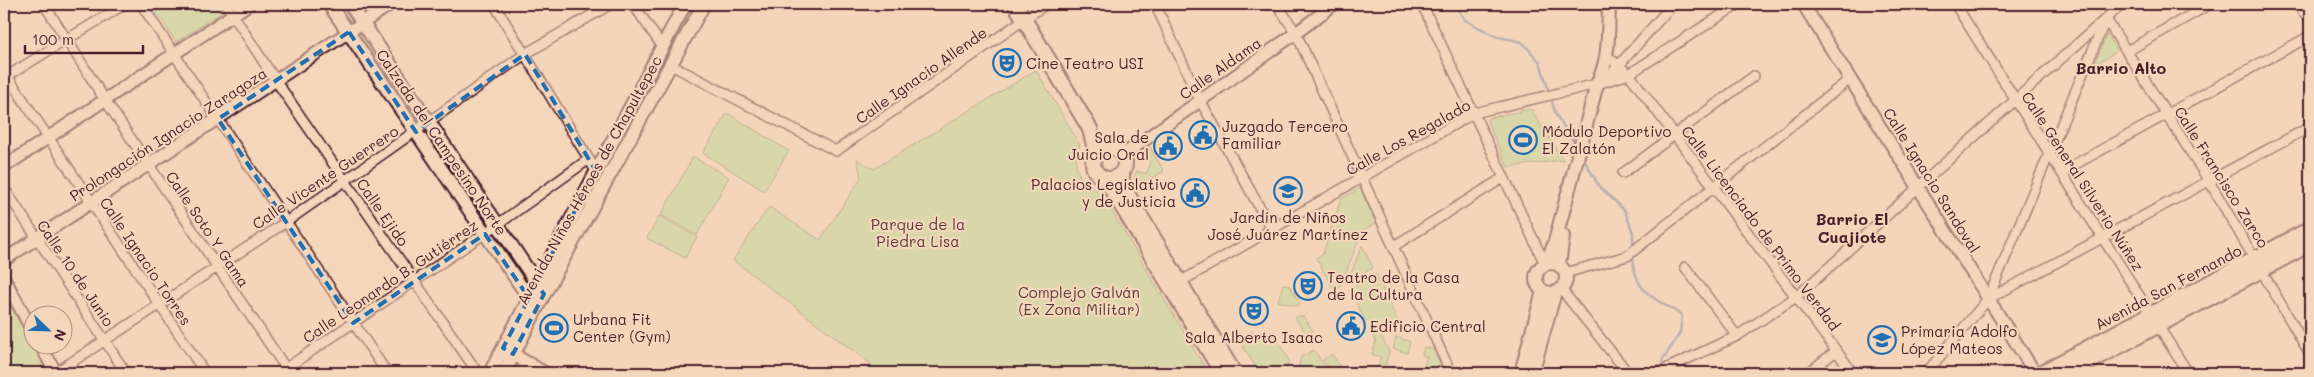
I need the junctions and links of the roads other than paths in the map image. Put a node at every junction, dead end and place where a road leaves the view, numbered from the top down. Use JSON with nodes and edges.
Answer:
{"nodes":[{"id":1,"x":44,"y":4,"type":"edge"},
{"id":2,"x":125,"y":4,"type":"edge"},
{"id":3,"x":141,"y":4,"type":"edge"},
{"id":4,"x":226,"y":4,"type":"edge"},
{"id":5,"x":250,"y":4,"type":"edge"},
{"id":6,"x":329,"y":4,"type":"edge"},
{"id":7,"x":350,"y":4,"type":"edge"},
{"id":8,"x":391,"y":4,"type":"edge"},
{"id":9,"x":494,"y":4,"type":"edge"},
{"id":10,"x":611,"y":4,"type":"edge"},
{"id":11,"x":634,"y":4,"type":"edge"},
{"id":12,"x":685,"y":4,"type":"edge"},
{"id":13,"x":704,"y":4,"type":"edge"},
{"id":14,"x":1015,"y":4,"type":"edge"},
{"id":15,"x":1046,"y":4,"type":"edge"},
{"id":16,"x":1156,"y":4,"type":"edge"},
{"id":17,"x":1277,"y":4,"type":"edge"},
{"id":18,"x":1334,"y":4,"type":"edge"},
{"id":19,"x":1422,"y":4,"type":"edge"},
{"id":20,"x":1609,"y":4,"type":"edge"},
{"id":21,"x":1673,"y":4,"type":"edge"},
{"id":22,"x":1739,"y":4,"type":"edge"},
{"id":23,"x":1804,"y":4,"type":"edge"},
{"id":24,"x":1955,"y":4,"type":"edge"},
{"id":25,"x":2122,"y":4,"type":"edge"},
{"id":26,"x":2210,"y":4,"type":"edge"},
{"id":27,"x":2296,"y":4,"type":"edge"},
{"id":28,"x":233,"y":15,"type":"junction"},
{"id":29,"x":1024,"y":19,"type":"junction"},
{"id":30,"x":2106,"y":19,"type":"junction"},
{"id":31,"x":2310,"y":19,"type":"edge"},
{"id":32,"x":362,"y":23,"type":"junction"},
{"id":33,"x":349,"y":32,"type":"junction"},
{"id":34,"x":1296,"y":33,"type":"junction"},
{"id":35,"x":2310,"y":36,"type":"edge"},
{"id":36,"x":66,"y":40,"type":"junction"},
{"id":37,"x":662,"y":46,"type":"junction"},
{"id":38,"x":2126,"y":51,"type":"junction"},
{"id":39,"x":174,"y":53,"type":"junction"},
{"id":40,"x":525,"y":54,"type":"junction"},
{"id":41,"x":1607,"y":56,"type":"junction"},
{"id":42,"x":671,"y":65,"type":"junction"},
{"id":43,"x":1619,"y":65,"type":"junction"},
{"id":44,"x":1629,"y":74,"type":"junction"},
{"id":45,"x":5,"y":75,"type":"edge"},
{"id":46,"x":1754,"y":76,"type":"dead end"},
{"id":47,"x":1602,"y":79,"type":"junction"},
{"id":48,"x":1850,"y":79,"type":"junction"},
{"id":49,"x":276,"y":81,"type":"junction"},
{"id":50,"x":2015,"y":99,"type":"junction"},
{"id":51,"x":105,"y":100,"type":"junction"},
{"id":52,"x":1200,"y":100,"type":"junction"},
{"id":53,"x":1474,"y":113,"type":"junction"},
{"id":54,"x":2167,"y":114,"type":"junction"},
{"id":55,"x":218,"y":119,"type":"junction"},
{"id":56,"x":428,"y":123,"type":"junction"},
{"id":57,"x":2310,"y":127,"type":"edge"},
{"id":58,"x":416,"y":132,"type":"junction"},
{"id":59,"x":1675,"y":135,"type":"junction"},
{"id":60,"x":47,"y":139,"type":"junction"},
{"id":61,"x":446,"y":149,"type":"junction"},
{"id":62,"x":1102,"y":150,"type":"junction"},
{"id":63,"x":2049,"y":154,"type":"junction"},
{"id":64,"x":1123,"y":156,"type":"junction"},
{"id":65,"x":433,"y":157,"type":"junction"},
{"id":66,"x":589,"y":159,"type":"junction"},
{"id":67,"x":148,"y":165,"type":"junction"},
{"id":68,"x":1579,"y":165,"type":"junction"},
{"id":69,"x":4,"y":167,"type":"edge"},
{"id":70,"x":596,"y":171,"type":"junction"},
{"id":71,"x":1122,"y":172,"type":"junction"},
{"id":72,"x":2061,"y":172,"type":"junction"},
{"id":73,"x":462,"y":173,"type":"junction"},
{"id":74,"x":1624,"y":173,"type":"dead end"},
{"id":75,"x":1105,"y":178,"type":"junction"},
{"id":76,"x":1362,"y":178,"type":"junction"},
{"id":77,"x":1503,"y":178,"type":"junction"},
{"id":78,"x":345,"y":181,"type":"junction"},
{"id":79,"x":449,"y":181,"type":"junction"},
{"id":80,"x":2210,"y":181,"type":"junction"},
{"id":81,"x":1919,"y":186,"type":"junction"},
{"id":82,"x":1714,"y":187,"type":"junction"},
{"id":83,"x":4,"y":188,"type":"edge"},
{"id":84,"x":90,"y":203,"type":"junction"},
{"id":85,"x":286,"y":222,"type":"junction"},
{"id":86,"x":497,"y":226,"type":"junction"},
{"id":87,"x":2310,"y":229,"type":"edge"},
{"id":88,"x":1272,"y":230,"type":"junction"},
{"id":89,"x":485,"y":234,"type":"junction"},
{"id":90,"x":2103,"y":238,"type":"junction"},
{"id":91,"x":36,"y":239,"type":"junction"},
{"id":92,"x":2310,"y":244,"type":"edge"},
{"id":93,"x":1394,"y":246,"type":"junction"},
{"id":94,"x":4,"y":260,"type":"edge"},
{"id":95,"x":1545,"y":264,"type":"junction"},
{"id":96,"x":2260,"y":264,"type":"junction"},
{"id":97,"x":218,"y":266,"type":"junction"},
{"id":98,"x":1685,"y":267,"type":"dead end"},
{"id":99,"x":1562,"y":269,"type":"junction"},
{"id":100,"x":4,"y":278,"type":"edge"},
{"id":101,"x":414,"y":281,"type":"junction"},
{"id":102,"x":1180,"y":282,"type":"junction"},
{"id":103,"x":540,"y":289,"type":"junction"},
{"id":104,"x":1553,"y":290,"type":"junction"},
{"id":105,"x":1796,"y":297,"type":"junction"},
{"id":106,"x":529,"y":298,"type":"junction"},
{"id":107,"x":1988,"y":299,"type":"junction"},
{"id":108,"x":159,"y":305,"type":"junction"},
{"id":109,"x":22,"y":311,"type":"edge"},
{"id":110,"x":2155,"y":319,"type":"junction"},
{"id":111,"x":353,"y":322,"type":"junction"},
{"id":112,"x":1737,"y":336,"type":"junction"},
{"id":113,"x":104,"y":340,"type":"junction"},
{"id":114,"x":508,"y":351,"type":"junction"},
{"id":115,"x":1836,"y":351,"type":"junction"},
{"id":116,"x":46,"y":354,"type":"edge"},
{"id":117,"x":2310,"y":354,"type":"edge"},
{"id":118,"x":526,"y":362,"type":"junction"},
{"id":119,"x":1661,"y":371,"type":"edge"},
{"id":120,"x":284,"y":372,"type":"edge"},
{"id":121,"x":56,"y":373,"type":"edge"},
{"id":122,"x":126,"y":373,"type":"edge"},
{"id":123,"x":205,"y":373,"type":"edge"},
{"id":124,"x":387,"y":373,"type":"edge"},
{"id":125,"x":478,"y":373,"type":"edge"},
{"id":126,"x":490,"y":373,"type":"edge"},
{"id":127,"x":504,"y":373,"type":"edge"},
{"id":128,"x":520,"y":373,"type":"edge"},
{"id":129,"x":545,"y":373,"type":"edge"},
{"id":130,"x":1222,"y":373,"type":"edge"},
{"id":131,"x":1234,"y":373,"type":"edge"},
{"id":132,"x":1452,"y":373,"type":"edge"},
{"id":133,"x":1521,"y":373,"type":"edge"},
{"id":134,"x":1532,"y":373,"type":"edge"},
{"id":135,"x":1628,"y":373,"type":"edge"},
{"id":136,"x":1808,"y":373,"type":"edge"},
{"id":137,"x":1853,"y":373,"type":"edge"},
{"id":138,"x":1926,"y":373,"type":"edge"},
{"id":139,"x":2034,"y":373,"type":"edge"},
{"id":140,"x":2041,"y":373,"type":"edge"},
{"id":141,"x":2069,"y":373,"type":"edge"},
{"id":142,"x":2188,"y":373,"type":"edge"}],
"edges":[{"from":1,"to":36,"type":"street","name":"Calle Soto Y Gama"},
{"from":2,"to":36,"type":"street"},
{"from":3,"to":39,"type":"street"},
{"from":4,"to":28,"type":"street","name":"Calle Ejido"},
{"from":5,"to":28,"type":"street"},
{"from":6,"to":33,"type":"main road","name":"Calzada del Campesino Norte"},
{"from":7,"to":32,"type":"main road","name":"Calzada del Campesino Norte"},
{"from":8,"to":32,"type":"street","name":"Prolongación Ignacio Zaragoza"},
{"from":9,"to":40,"type":"street"},
{"from":10,"to":40,"type":"street","name":"Calle Vicente Guerrero"},
{"from":11,"to":37,"type":"street"},
{"from":12,"to":37,"type":"main road","name":"Avenida Niños Héroes de Chapultepec"},
{"from":13,"to":42,"type":"main road","name":"Avenida Niños Héroes de Chapultepec"},
{"from":14,"to":29,"type":"main road"},
{"from":15,"to":29,"type":"street","name":"Calle Ignacio Allende"},
{"from":16,"to":52,"type":"street"},
{"from":17,"to":34,"type":"street"},
{"from":18,"to":34,"type":"street","name":"Calle Aldama"},
{"from":19,"to":53,"type":"street"},
{"from":20,"to":41,"type":"main road"},
{"from":21,"to":43,"type":"street"},
{"from":22,"to":44,"type":"street","name":"Calle Los Regalado"},
{"from":23,"to":48,"type":"street","name":"Calle Ignacio Sandoval"},
{"from":24,"to":50,"type":"street","name":"Calle General Silverio Núñez"},
{"from":25,"to":30,"type":"street"},
{"from":26,"to":38,"type":"street"},
{"from":27,"to":31,"type":"street"},
{"from":28,"to":39,"type":"street"},
{"from":28,"to":49,"type":"street","name":"Calle Ejido"},
{"from":29,"to":42,"type":"street","name":"Calle Ignacio Allende"},
{"from":29,"to":62,"type":"main road"},
{"from":30,"to":38,"type":"street","name":"Calle Francisco Zarco"},
{"from":30,"to":50,"type":"street"},
{"from":30,"to":63,"type":"street"},
{"from":32,"to":33,"type":"street","name":"Prolongación Ignacio Zaragoza"},
{"from":32,"to":56,"type":"main road","name":"Calzada del Campesino Norte"},
{"from":33,"to":49,"type":"street","name":"Prolongación Ignacio Zaragoza"},
{"from":33,"to":58,"type":"main road","name":"Calzada del Campesino Norte"},
{"from":34,"to":52,"type":"street","name":"Calle Aldama"},
{"from":34,"to":76,"type":"street"},
{"from":35,"to":54,"type":"street"},
{"from":36,"to":45,"type":"street"},
{"from":36,"to":51,"type":"street","name":"Calle Soto Y Gama"},
{"from":37,"to":70,"type":"main road","name":"Avenida Niños Héroes de Chapultepec"},
{"from":38,"to":54,"type":"street","name":"Calle Francisco Zarco"},
{"from":39,"to":51,"type":"street"},
{"from":39,"to":55,"type":"street"},
{"from":40,"to":56,"type":"street","name":"Calle Vicente Guerrero"},
{"from":40,"to":66,"type":"street"},
{"from":41,"to":43,"type":"street","name":"Calle Licenciado de Primo Verdad"},
{"from":41,"to":47,"type":"main road"},
{"from":42,"to":103,"type":"main road","name":"Avenida Niños Héroes de Chapultepec"},
{"from":43,"to":44,"type":"street","name":"Calle Licenciado de Primo Verdad"},
{"from":43,"to":47,"type":"street"},
{"from":44,"to":47,"type":"street","name":"Calle Los Regalado"},
{"from":44,"to":59,"type":"street","name":"Calle Licenciado de Primo Verdad"},
{"from":45,"to":60,"type":"street","name":"Calle Ignacio Torres"},
{"from":46,"to":59,"type":"street"},
{"from":47,"to":53,"type":"street","name":"Calle Los Regalado"},
{"from":47,"to":68,"type":"main road"},
{"from":48,"to":81,"type":"street","name":"Calle Ignacio Sandoval"},
{"from":48,"to":82,"type":"street"},
{"from":49,"to":55,"type":"street","name":"Prolongación Ignacio Zaragoza"},
{"from":49,"to":78,"type":"street","name":"Calle Ejido"},
{"from":50,"to":63,"type":"street","name":"Calle General Silverio Núñez"},
{"from":50,"to":81,"type":"street"},
{"from":51,"to":60,"type":"street"},
{"from":51,"to":67,"type":"street","name":"Calle Soto Y Gama"},
{"from":52,"to":64,"type":"street","name":"Calle Aldama"},
{"from":52,"to":88,"type":"street"},
{"from":53,"to":76,"type":"street","name":"Calle Los Regalado"},
{"from":53,"to":77,"type":"street"},
{"from":54,"to":72,"type":"street"},
{"from":54,"to":80,"type":"street","name":"Calle Francisco Zarco"},
{"from":55,"to":67,"type":"street","name":"Prolongación Ignacio Zaragoza"},
{"from":55,"to":85,"type":"street"},
{"from":56,"to":58,"type":"street","name":"Calle Vicente Guerrero"},
{"from":56,"to":61,"type":"main road","name":"Calzada del Campesino Norte"},
{"from":57,"to":80,"type":"street"},
{"from":58,"to":65,"type":"main road","name":"Calzada del Campesino Norte"},
{"from":58,"to":78,"type":"street","name":"Calle Vicente Guerrero"},
{"from":59,"to":74,"type":"street"},
{"from":59,"to":82,"type":"street","name":"Calle Licenciado de Primo Verdad"},
{"from":60,"to":69,"type":"street"},
{"from":60,"to":84,"type":"street","name":"Calle Ignacio Torres"},
{"from":61,"to":65,"type":"main road"},
{"from":61,"to":73,"type":"main road","name":"Calzada del Campesino Norte"},
{"from":62,"to":64,"type":"main road"},
{"from":62,"to":75,"type":"main road"},
{"from":63,"to":72,"type":"street","name":"Calle General Silverio Núñez"},
{"from":63,"to":107,"type":"street"},
{"from":64,"to":71,"type":"main road"},
{"from":65,"to":79,"type":"main road","name":"Calzada del Campesino Norte"},
{"from":66,"to":70,"type":"street"},
{"from":66,"to":86,"type":"street","name":"Calle Leonardo B. Gutiérrez"},
{"from":67,"to":84,"type":"street","name":"Prolongación Ignacio Zaragoza"},
{"from":67,"to":97,"type":"street","name":"Calle Soto Y Gama"},
{"from":68,"to":95,"type":"main road"},
{"from":68,"to":99,"type":"main road"},
{"from":70,"to":103,"type":"main road","name":"Avenida Niños Héroes de Chapultepec"},
{"from":71,"to":75,"type":"main road"},
{"from":71,"to":102,"type":"main road"},
{"from":72,"to":90,"type":"street","name":"Calle General Silverio Núñez"},
{"from":73,"to":79,"type":"main road"},
{"from":73,"to":86,"type":"main road","name":"Calzada del Campesino Norte"},
{"from":75,"to":130,"type":"main road"},
{"from":76,"to":88,"type":"street","name":"Calle Los Regalado"},
{"from":76,"to":93,"type":"street"},
{"from":77,"to":93,"type":"street"},
{"from":77,"to":95,"type":"street"},
{"from":78,"to":85,"type":"street","name":"Calle Vicente Guerrero"},
{"from":78,"to":101,"type":"street","name":"Calle Ejido"},
{"from":79,"to":89,"type":"main road","name":"Calzada del Campesino Norte"},
{"from":80,"to":90,"type":"street"},
{"from":80,"to":96,"type":"street","name":"Calle Francisco Zarco"},
{"from":81,"to":105,"type":"street"},
{"from":81,"to":107,"type":"street","name":"Calle Ignacio Sandoval"},
{"from":82,"to":99,"type":"street"},
{"from":82,"to":105,"type":"street","name":"Calle Licenciado de Primo Verdad"},
{"from":83,"to":91,"type":"street","name":"Calle 10 de Junio"},
{"from":84,"to":91,"type":"street","name":"Prolongación Ignacio Zaragoza"},
{"from":84,"to":108,"type":"street","name":"Calle Ignacio Torres"},
{"from":85,"to":97,"type":"street","name":"Calle Vicente Guerrero"},
{"from":85,"to":111,"type":"street"},
{"from":86,"to":89,"type":"street","name":"Calle Leonardo B. Gutiérrez"},
{"from":86,"to":103,"type":"main road","name":"Calzada del Campesino Norte"},
{"from":87,"to":96,"type":"main road","name":"Avenida San Fernando"},
{"from":88,"to":102,"type":"street","name":"Calle Los Regalado"},
{"from":89,"to":101,"type":"street","name":"Calle Leonardo B. Gutiérrez"},
{"from":89,"to":106,"type":"main road","name":"Calzada del Campesino Norte"},
{"from":90,"to":107,"type":"street"},
{"from":90,"to":110,"type":"street","name":"Calle General Silverio Núñez"},
{"from":91,"to":94,"type":"street","name":"Prolongación Ignacio Zaragoza"},
{"from":91,"to":113,"type":"street","name":"Calle 10 de Junio"},
{"from":92,"to":96,"type":"main road","name":"Avenida San Fernando"},
{"from":93,"to":132,"type":"street"},
{"from":95,"to":99,"type":"main road"},
{"from":95,"to":104,"type":"main road"},
{"from":96,"to":110,"type":"main road","name":"Avenida San Fernando"},
{"from":96,"to":117,"type":"street","name":"Calle Francisco Zarco"},
{"from":97,"to":108,"type":"street","name":"Calle Vicente Guerrero"},
{"from":97,"to":120,"type":"street","name":"Calle Soto Y Gama"},
{"from":98,"to":112,"type":"street"},
{"from":99,"to":104,"type":"main road"},
{"from":100,"to":109,"type":"street"},
{"from":101,"to":111,"type":"street","name":"Calle Leonardo B. Gutiérrez"},
{"from":101,"to":125,"type":"street","name":"Calle Ejido"},
{"from":102,"to":131,"type":"main road"},
{"from":103,"to":106,"type":"main road","name":"Avenida Niños Héroes de Chapultepec"},
{"from":103,"to":114,"type":"main road","name":"Avenida Niños Héroes de Chapultepec"},
{"from":104,"to":133,"type":"main road"},
{"from":104,"to":134,"type":"main road"},
{"from":104,"to":135,"type":"street"},
{"from":105,"to":112,"type":"street"},
{"from":105,"to":115,"type":"street","name":"Calle Licenciado de Primo Verdad"},
{"from":106,"to":114,"type":"main road","name":"Avenida Niños Héroes de Chapultepec"},
{"from":107,"to":138,"type":"street"},
{"from":107,"to":139,"type":"street","name":"Calle Ignacio Sandoval"},
{"from":108,"to":113,"type":"street","name":"Calle Vicente Guerrero"},
{"from":108,"to":123,"type":"street","name":"Calle Ignacio Torres"},
{"from":110,"to":140,"type":"main road","name":"Avenida San Fernando"},
{"from":110,"to":141,"type":"main road","name":"Avenida San Fernando"},
{"from":110,"to":142,"type":"street","name":"Calle General Silverio Núñez"},
{"from":111,"to":120,"type":"street","name":"Calle Leonardo B. Gutiérrez"},
{"from":111,"to":124,"type":"street"},
{"from":112,"to":119,"type":"street"},
{"from":113,"to":121,"type":"street","name":"Calle Vicente Guerrero"},
{"from":113,"to":122,"type":"street","name":"Calle 10 de Junio"},
{"from":114,"to":118,"type":"street"},
{"from":114,"to":126,"type":"main road","name":"Avenida Niños Héroes de Chapultepec"},
{"from":114,"to":127,"type":"main road","name":"Avenida Niños Héroes de Chapultepec"},
{"from":115,"to":136,"type":"street"},
{"from":115,"to":137,"type":"street","name":"Calle Licenciado de Primo Verdad"},
{"from":116,"to":121,"type":"street"},
{"from":118,"to":128,"type":"street"},
{"from":118,"to":129,"type":"street"}]}
